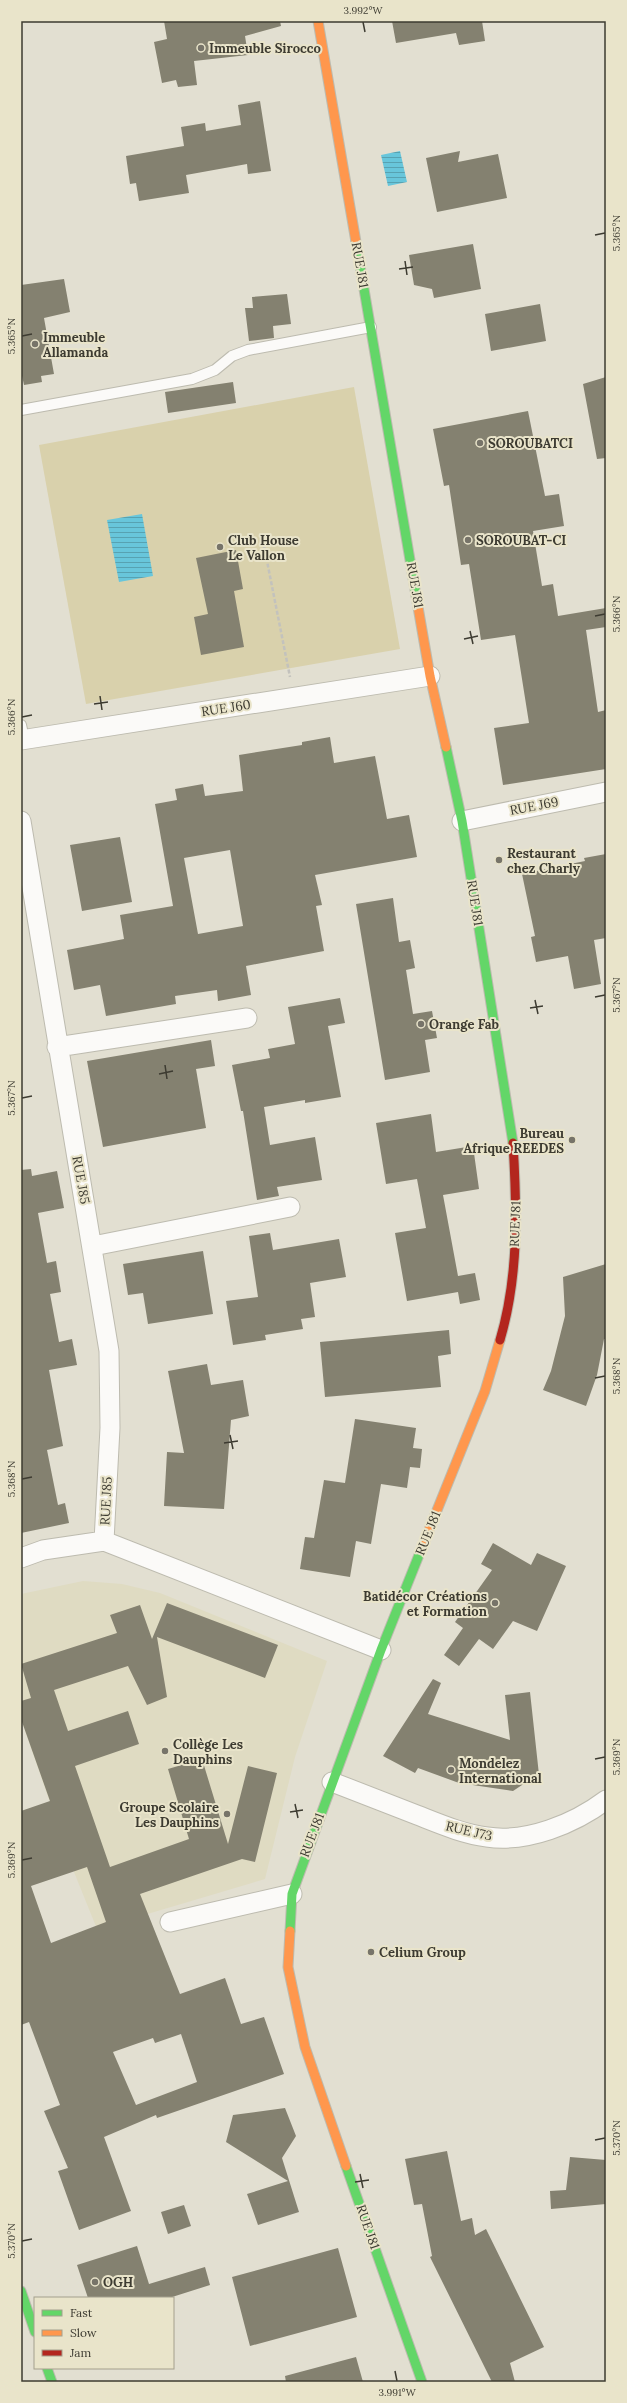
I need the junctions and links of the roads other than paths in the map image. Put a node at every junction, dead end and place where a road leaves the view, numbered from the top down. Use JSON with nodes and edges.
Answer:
{"nodes":[{"id":1,"x":318,"y":21,"type":"edge"},
{"id":2,"x":371,"y":326,"type":"junction"},
{"id":3,"x":21,"y":410,"type":"edge"},
{"id":4,"x":430,"y":676,"type":"junction"},
{"id":5,"x":22,"y":735,"type":"edge"},
{"id":6,"x":606,"y":792,"type":"edge"},
{"id":7,"x":21,"y":821,"type":"edge"},
{"id":8,"x":462,"y":821,"type":"junction"},
{"id":9,"x":248,"y":1018,"type":"dead end"},
{"id":10,"x":57,"y":1047,"type":"junction"},
{"id":11,"x":290,"y":1207,"type":"dead end"},
{"id":12,"x":93,"y":1246,"type":"junction"},
{"id":13,"x":104,"y":1541,"type":"junction"},
{"id":14,"x":21,"y":1558,"type":"edge"},
{"id":15,"x":381,"y":1650,"type":"junction"},
{"id":16,"x":332,"y":1782,"type":"junction"},
{"id":17,"x":606,"y":1800,"type":"edge"},
{"id":18,"x":292,"y":1894,"type":"junction"},
{"id":19,"x":170,"y":1922,"type":"dead end"},
{"id":20,"x":21,"y":2291,"type":"edge"},
{"id":21,"x":34,"y":2329,"type":"edge"},
{"id":22,"x":47,"y":2369,"type":"edge"},
{"id":23,"x":52,"y":2382,"type":"edge"},
{"id":24,"x":422,"y":2382,"type":"edge"}],
"edges":[{"from":1,"to":2,"type":"street","name":"RUE J81"},
{"from":2,"to":3,"type":"lane"},
{"from":2,"to":4,"type":"street","name":"RUE J81"},
{"from":4,"to":5,"type":"street","name":"RUE J60"},
{"from":4,"to":8,"type":"street","name":"RUE J81"},
{"from":6,"to":8,"type":"street","name":"RUE J69"},
{"from":7,"to":10,"type":"street","name":"RUE J85"},
{"from":8,"to":15,"type":"street","name":"RUE J81"},
{"from":9,"to":10,"type":"street"},
{"from":10,"to":12,"type":"street","name":"RUE J85"},
{"from":11,"to":12,"type":"street"},
{"from":12,"to":13,"type":"street","name":"RUE J85"},
{"from":13,"to":14,"type":"street"},
{"from":13,"to":15,"type":"street"},
{"from":15,"to":16,"type":"street","name":"RUE J81"},
{"from":16,"to":17,"type":"street","name":"RUE J73"},
{"from":16,"to":18,"type":"street","name":"RUE J81"},
{"from":18,"to":19,"type":"street"},
{"from":18,"to":24,"type":"street","name":"RUE J81"},
{"from":20,"to":21,"type":"street"},
{"from":22,"to":23,"type":"street"}]}
